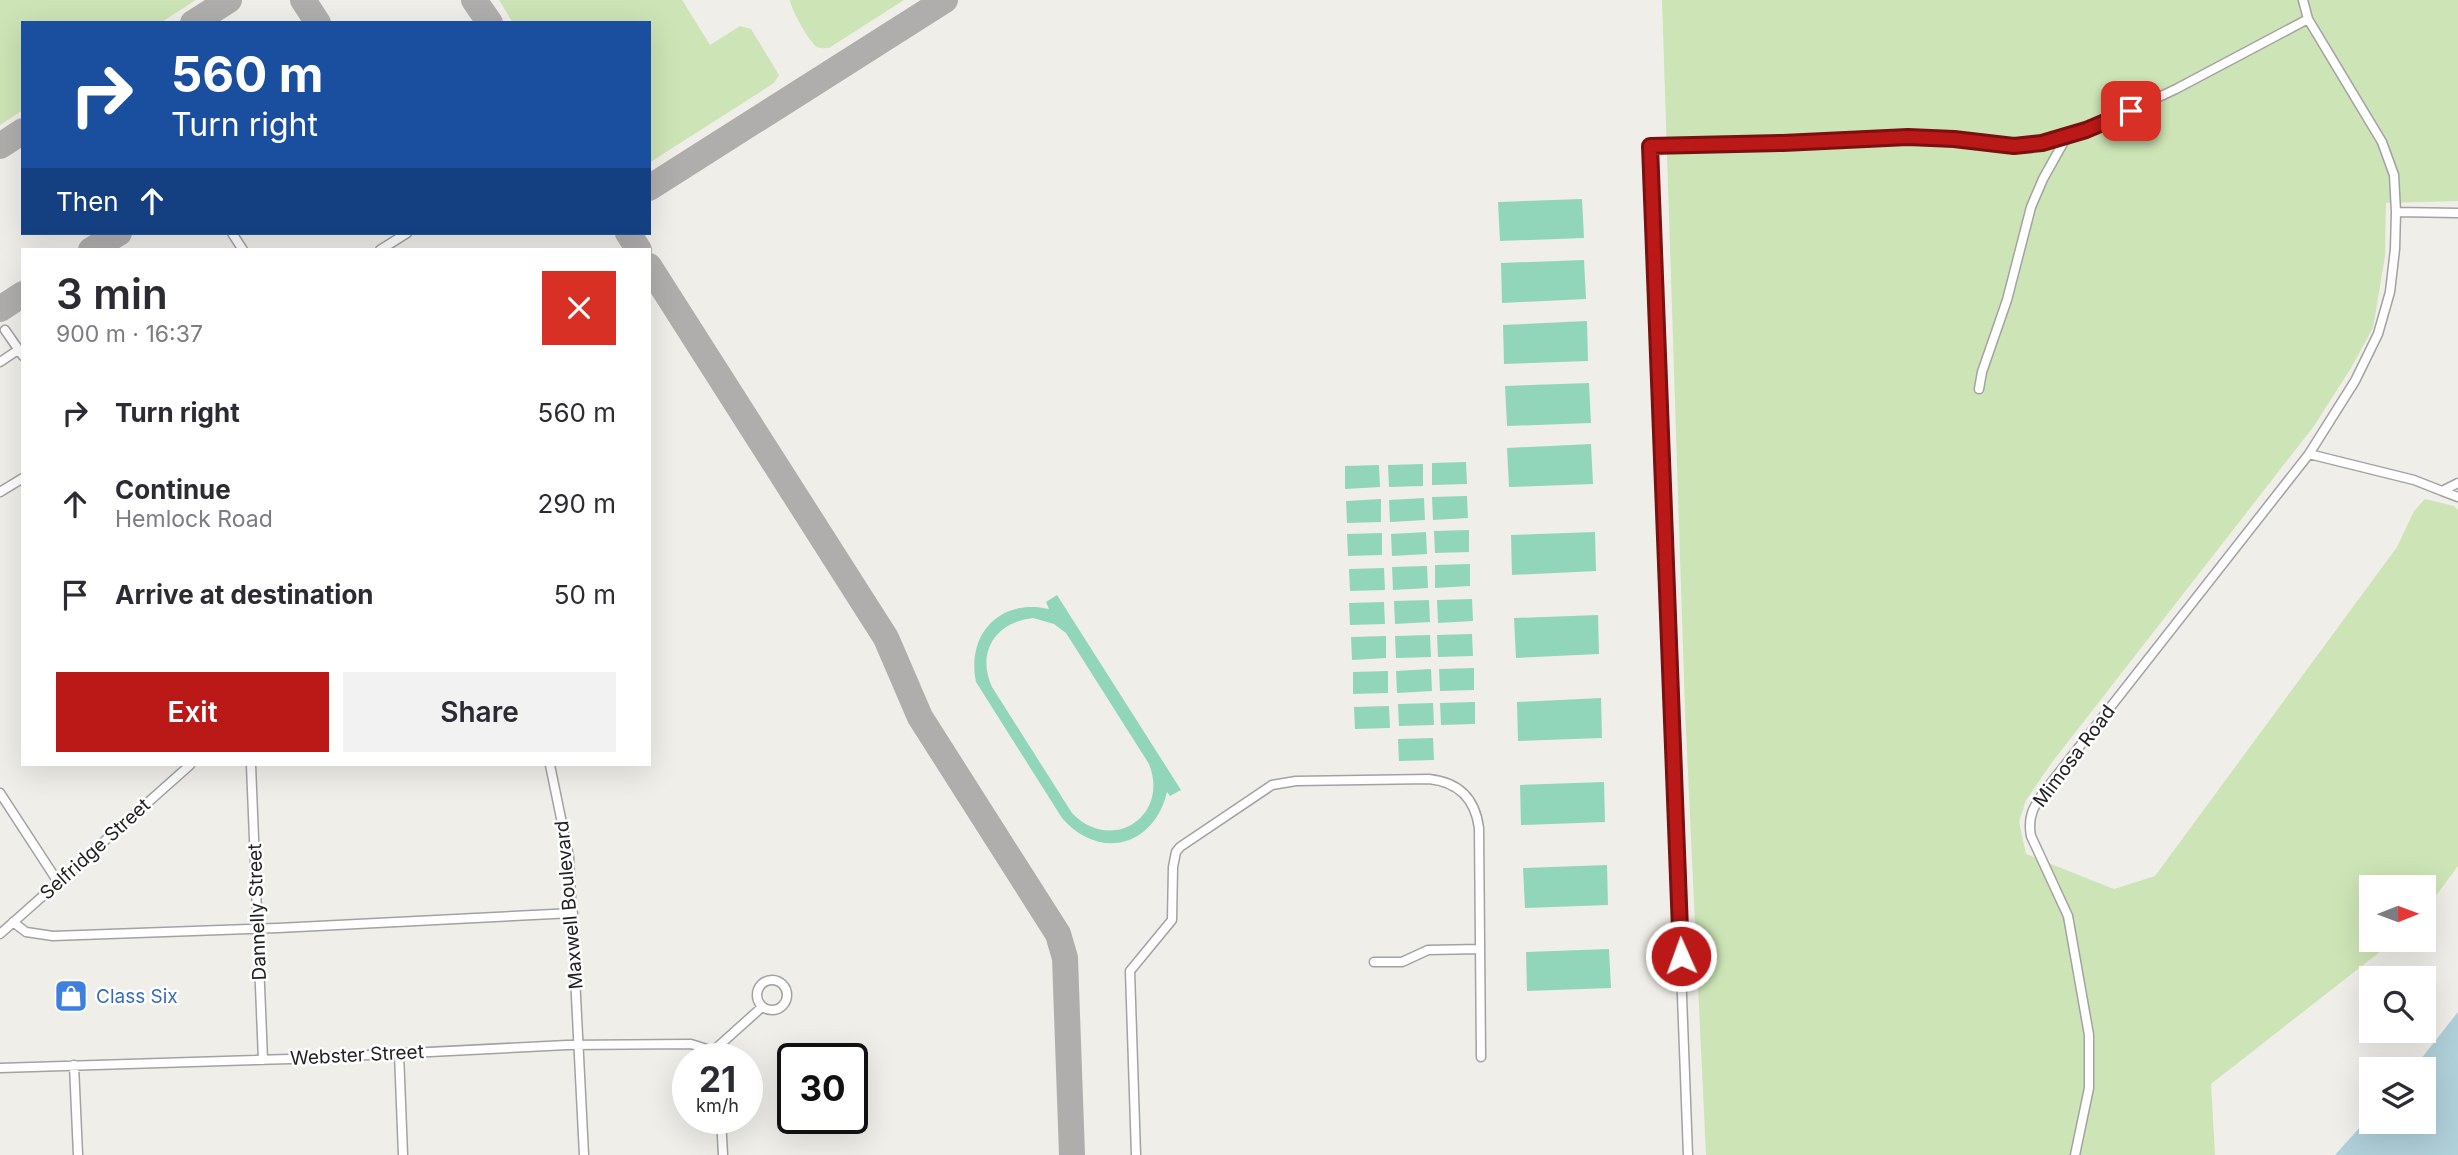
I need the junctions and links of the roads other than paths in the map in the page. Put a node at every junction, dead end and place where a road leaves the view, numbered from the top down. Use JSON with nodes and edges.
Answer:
{"nodes":[{"id":1,"x":2303,"y":0,"type":"edge"},
{"id":2,"x":2308,"y":19,"type":"junction"},
{"id":3,"x":2067,"y":136,"type":"junction"},
{"id":4,"x":2396,"y":212,"type":"junction"},
{"id":5,"x":2458,"y":213,"type":"edge"},
{"id":6,"x":404,"y":235,"type":"edge"},
{"id":7,"x":383,"y":248,"type":"edge"},
{"id":8,"x":5,"y":330,"type":"dead end"},
{"id":9,"x":21,"y":353,"type":"edge"},
{"id":10,"x":0,"y":362,"type":"edge"},
{"id":11,"x":1979,"y":389,"type":"dead end"},
{"id":12,"x":2309,"y":454,"type":"junction"},
{"id":13,"x":21,"y":479,"type":"edge"},
{"id":14,"x":2458,"y":483,"type":"edge"},
{"id":15,"x":2442,"y":491,"type":"junction"},
{"id":16,"x":0,"y":492,"type":"edge"},
{"id":17,"x":2458,"y":497,"type":"edge"},
{"id":18,"x":189,"y":766,"type":"edge"},
{"id":19,"x":251,"y":766,"type":"edge"},
{"id":20,"x":550,"y":766,"type":"edge"},
{"id":21,"x":0,"y":793,"type":"edge"},
{"id":22,"x":58,"y":882,"type":"junction"},
{"id":23,"x":573,"y":913,"type":"junction"},
{"id":24,"x":13,"y":922,"type":"junction"},
{"id":25,"x":258,"y":929,"type":"junction"},
{"id":26,"x":0,"y":934,"type":"edge"},
{"id":27,"x":1480,"y":949,"type":"junction"},
{"id":28,"x":1374,"y":962,"type":"dead end"},
{"id":29,"x":762,"y":1007,"type":"dead end"},
{"id":30,"x":727,"y":1043,"type":"edge"},
{"id":31,"x":672,"y":1044,"type":"edge"},
{"id":32,"x":579,"y":1046,"type":"junction"},
{"id":33,"x":399,"y":1053,"type":"junction"},
{"id":34,"x":1481,"y":1057,"type":"dead end"},
{"id":35,"x":263,"y":1060,"type":"junction"},
{"id":36,"x":74,"y":1065,"type":"junction"},
{"id":37,"x":0,"y":1068,"type":"edge"},
{"id":38,"x":722,"y":1134,"type":"edge"},
{"id":39,"x":78,"y":1155,"type":"edge"},
{"id":40,"x":403,"y":1155,"type":"edge"},
{"id":41,"x":584,"y":1155,"type":"edge"},
{"id":42,"x":723,"y":1155,"type":"edge"},
{"id":43,"x":1136,"y":1155,"type":"edge"},
{"id":44,"x":1688,"y":1155,"type":"edge"},
{"id":45,"x":2076,"y":1155,"type":"edge"}],
"edges":[{"from":1,"to":2,"type":"street","name":"Mimosa Road"},
{"from":2,"to":3,"type":"street"},
{"from":2,"to":4,"type":"street","name":"Mimosa Road"},
{"from":3,"to":11,"type":"street"},
{"from":3,"to":44,"type":"street"},
{"from":4,"to":5,"type":"street"},
{"from":4,"to":12,"type":"street","name":"Mimosa Road"},
{"from":6,"to":7,"type":"street"},
{"from":8,"to":9,"type":"street"},
{"from":9,"to":10,"type":"street"},
{"from":12,"to":15,"type":"street"},
{"from":12,"to":45,"type":"street","name":"Mimosa Road"},
{"from":13,"to":16,"type":"street"},
{"from":14,"to":15,"type":"street"},
{"from":15,"to":17,"type":"street"},
{"from":18,"to":22,"type":"street","name":"Selfridge Street"},
{"from":19,"to":25,"type":"street","name":"Dannelly Street"},
{"from":20,"to":23,"type":"street","name":"Maxwell Boulevard"},
{"from":21,"to":22,"type":"street"},
{"from":22,"to":24,"type":"street","name":"Selfridge Street"},
{"from":23,"to":25,"type":"street"},
{"from":23,"to":32,"type":"street","name":"Maxwell Boulevard"},
{"from":24,"to":25,"type":"street"},
{"from":24,"to":26,"type":"street","name":"Selfridge Street"},
{"from":25,"to":35,"type":"street","name":"Dannelly Street"},
{"from":27,"to":28,"type":"street"},
{"from":27,"to":34,"type":"street"},
{"from":27,"to":43,"type":"street"},
{"from":29,"to":30,"type":"street"},
{"from":31,"to":32,"type":"street","name":"Webster Street"},
{"from":32,"to":33,"type":"street","name":"Webster Street"},
{"from":32,"to":41,"type":"street","name":"Maxwell Boulevard"},
{"from":33,"to":35,"type":"street","name":"Webster Street"},
{"from":33,"to":40,"type":"street"},
{"from":35,"to":36,"type":"street","name":"Webster Street"},
{"from":36,"to":37,"type":"street","name":"Webster Street"},
{"from":36,"to":39,"type":"street"},
{"from":38,"to":42,"type":"street"}]}
